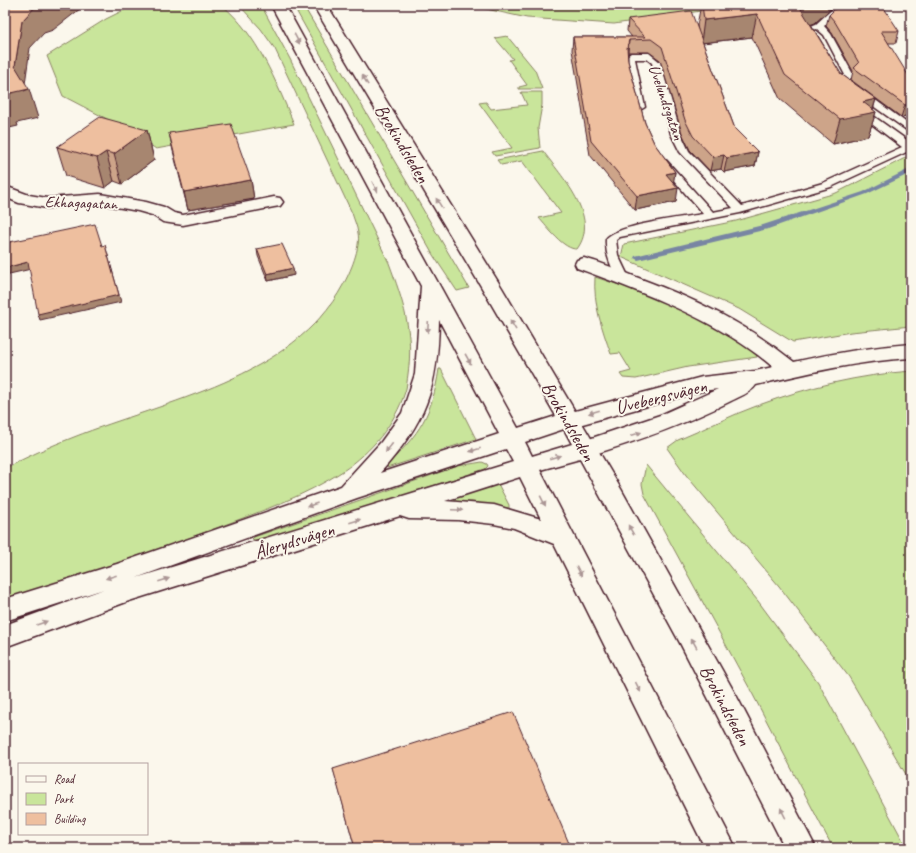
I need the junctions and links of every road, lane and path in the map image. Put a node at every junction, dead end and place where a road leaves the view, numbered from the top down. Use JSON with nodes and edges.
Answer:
{"nodes":[{"id":1,"x":278,"y":5,"type":"edge"},
{"id":2,"x":320,"y":5,"type":"edge"},
{"id":3,"x":842,"y":5,"type":"edge"},
{"id":4,"x":819,"y":26,"type":"junction"},
{"id":5,"x":809,"y":44,"type":"edge"},
{"id":6,"x":829,"y":79,"type":"edge"},
{"id":7,"x":841,"y":79,"type":"junction"},
{"id":8,"x":858,"y":91,"type":"junction"},
{"id":9,"x":845,"y":94,"type":"edge"},
{"id":10,"x":851,"y":105,"type":"edge"},
{"id":11,"x":643,"y":118,"type":"edge"},
{"id":12,"x":911,"y":130,"type":"edge"},
{"id":13,"x":909,"y":146,"type":"edge"},
{"id":14,"x":657,"y":155,"type":"edge"},
{"id":15,"x":5,"y":191,"type":"edge"},
{"id":16,"x":274,"y":202,"type":"dead end"},
{"id":17,"x":740,"y":210,"type":"junction"},
{"id":18,"x":712,"y":216,"type":"junction"},
{"id":19,"x":584,"y":264,"type":"dead end"},
{"id":20,"x":623,"y":278,"type":"junction"},
{"id":21,"x":429,"y":288,"type":"junction"},
{"id":22,"x":911,"y":351,"type":"edge"},
{"id":23,"x":789,"y":369,"type":"junction"},
{"id":24,"x":755,"y":378,"type":"junction"},
{"id":25,"x":568,"y":420,"type":"junction"},
{"id":26,"x":512,"y":438,"type":"junction"},
{"id":27,"x":585,"y":449,"type":"junction"},
{"id":28,"x":526,"y":466,"type":"junction"},
{"id":29,"x":349,"y":492,"type":"junction"},
{"id":30,"x":390,"y":510,"type":"junction"},
{"id":31,"x":561,"y":537,"type":"junction"},
{"id":32,"x":5,"y":610,"type":"edge"},
{"id":33,"x":5,"y":636,"type":"edge"},
{"id":34,"x":721,"y":848,"type":"edge"},
{"id":35,"x":801,"y":848,"type":"edge"}],
"edges":[{"from":1,"to":21,"type":"main road","one_way":true},
{"from":25,"to":2,"type":"main road","name":"Brokindsleden","one_way":true},
{"from":3,"to":4,"type":"lane"},
{"from":4,"to":5,"type":"lane"},
{"from":4,"to":7,"type":"lane"},
{"from":6,"to":7,"type":"lane"},
{"from":7,"to":8,"type":"lane"},
{"from":8,"to":9,"type":"lane"},
{"from":8,"to":12,"type":"lane"},
{"from":10,"to":13,"type":"lane"},
{"from":11,"to":17,"type":"lane","name":"Uvelundsgatan"},
{"from":13,"to":17,"type":"lane"},
{"from":14,"to":18,"type":"lane","name":"Uvelundsgatan"},
{"from":15,"to":16,"type":"main road","name":"Ekhagagatan"},
{"from":17,"to":18,"type":"lane"},
{"from":18,"to":20,"type":"lane"},
{"from":19,"to":20,"type":"main road"},
{"from":20,"to":23,"type":"main road"},
{"from":21,"to":26,"type":"main road","one_way":true},
{"from":21,"to":29,"type":"main road","one_way":true},
{"from":22,"to":23,"type":"main road","name":"Uvebergsvägen"},
{"from":23,"to":24,"type":"main road","name":"Uvebergsvägen"},
{"from":24,"to":25,"type":"main road","name":"Uvebergsvägen","one_way":true},
{"from":27,"to":24,"type":"main road","name":"Uvebergsvägen","one_way":true},
{"from":25,"to":26,"type":"main road","name":"Ålerydsvägen"},
{"from":25,"to":27,"type":"main road","name":"Brokindsleden"},
{"from":26,"to":28,"type":"main road"},
{"from":26,"to":29,"type":"main road","name":"Ålerydsvägen","one_way":true},
{"from":28,"to":27,"type":"main road","name":"Ålerydsvägen","one_way":true},
{"from":35,"to":27,"type":"main road","name":"Brokindsleden","one_way":true},
{"from":28,"to":30,"type":"main road","name":"Ålerydsvägen"},
{"from":28,"to":31,"type":"main road","one_way":true},
{"from":29,"to":32,"type":"main road","name":"Ålerydsvägen","one_way":true},
{"from":30,"to":31,"type":"main road","one_way":true},
{"from":33,"to":30,"type":"main road","name":"Ålerydsvägen","one_way":true},
{"from":31,"to":34,"type":"main road","one_way":true}]}
